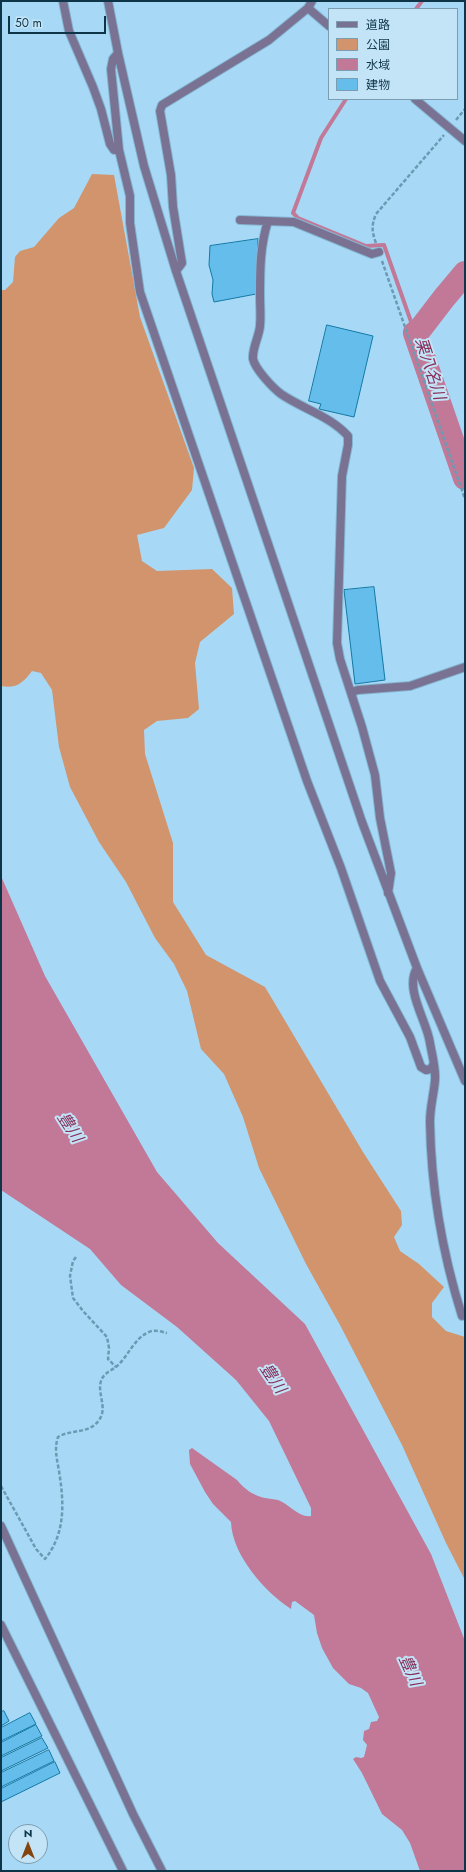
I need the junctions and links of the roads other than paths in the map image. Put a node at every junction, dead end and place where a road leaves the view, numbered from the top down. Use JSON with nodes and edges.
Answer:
{"nodes":[{"id":1,"x":63,"y":1,"type":"edge"},
{"id":2,"x":108,"y":1,"type":"edge"},
{"id":3,"x":310,"y":4,"type":"edge"},
{"id":4,"x":328,"y":25,"type":"edge"},
{"id":5,"x":118,"y":53,"type":"junction"},
{"id":6,"x":416,"y":100,"type":"edge"},
{"id":7,"x":465,"y":141,"type":"edge"},
{"id":8,"x":120,"y":150,"type":"junction"},
{"id":9,"x":240,"y":220,"type":"dead end"},
{"id":10,"x":268,"y":221,"type":"junction"},
{"id":11,"x":379,"y":252,"type":"road end"},
{"id":12,"x":176,"y":271,"type":"junction"},
{"id":13,"x":465,"y":667,"type":"edge"},
{"id":14,"x":352,"y":692,"type":"junction"},
{"id":15,"x":388,"y":894,"type":"junction"},
{"id":16,"x":417,"y":968,"type":"junction"},
{"id":17,"x":433,"y":1065,"type":"junction"},
{"id":18,"x":465,"y":1082,"type":"edge"},
{"id":19,"x":462,"y":1316,"type":"dead end"},
{"id":20,"x":1,"y":1526,"type":"edge"},
{"id":21,"x":1,"y":1625,"type":"edge"},
{"id":22,"x":123,"y":1871,"type":"edge"},
{"id":23,"x":162,"y":1871,"type":"edge"}],
"edges":[{"from":1,"to":8,"type":"street"},
{"from":2,"to":5,"type":"street"},
{"from":3,"to":4,"type":"street"},
{"from":3,"to":12,"type":"street"},
{"from":5,"to":8,"type":"street"},
{"from":5,"to":12,"type":"street"},
{"from":6,"to":7,"type":"street"},
{"from":8,"to":17,"type":"street"},
{"from":9,"to":10,"type":"street"},
{"from":10,"to":11,"type":"street"},
{"from":10,"to":14,"type":"street"},
{"from":12,"to":15,"type":"street"},
{"from":13,"to":14,"type":"street"},
{"from":14,"to":15,"type":"street"},
{"from":15,"to":16,"type":"street"},
{"from":16,"to":17,"type":"street"},
{"from":16,"to":18,"type":"street"},
{"from":17,"to":19,"type":"street"},
{"from":20,"to":23,"type":"street"},
{"from":21,"to":22,"type":"street"}]}
